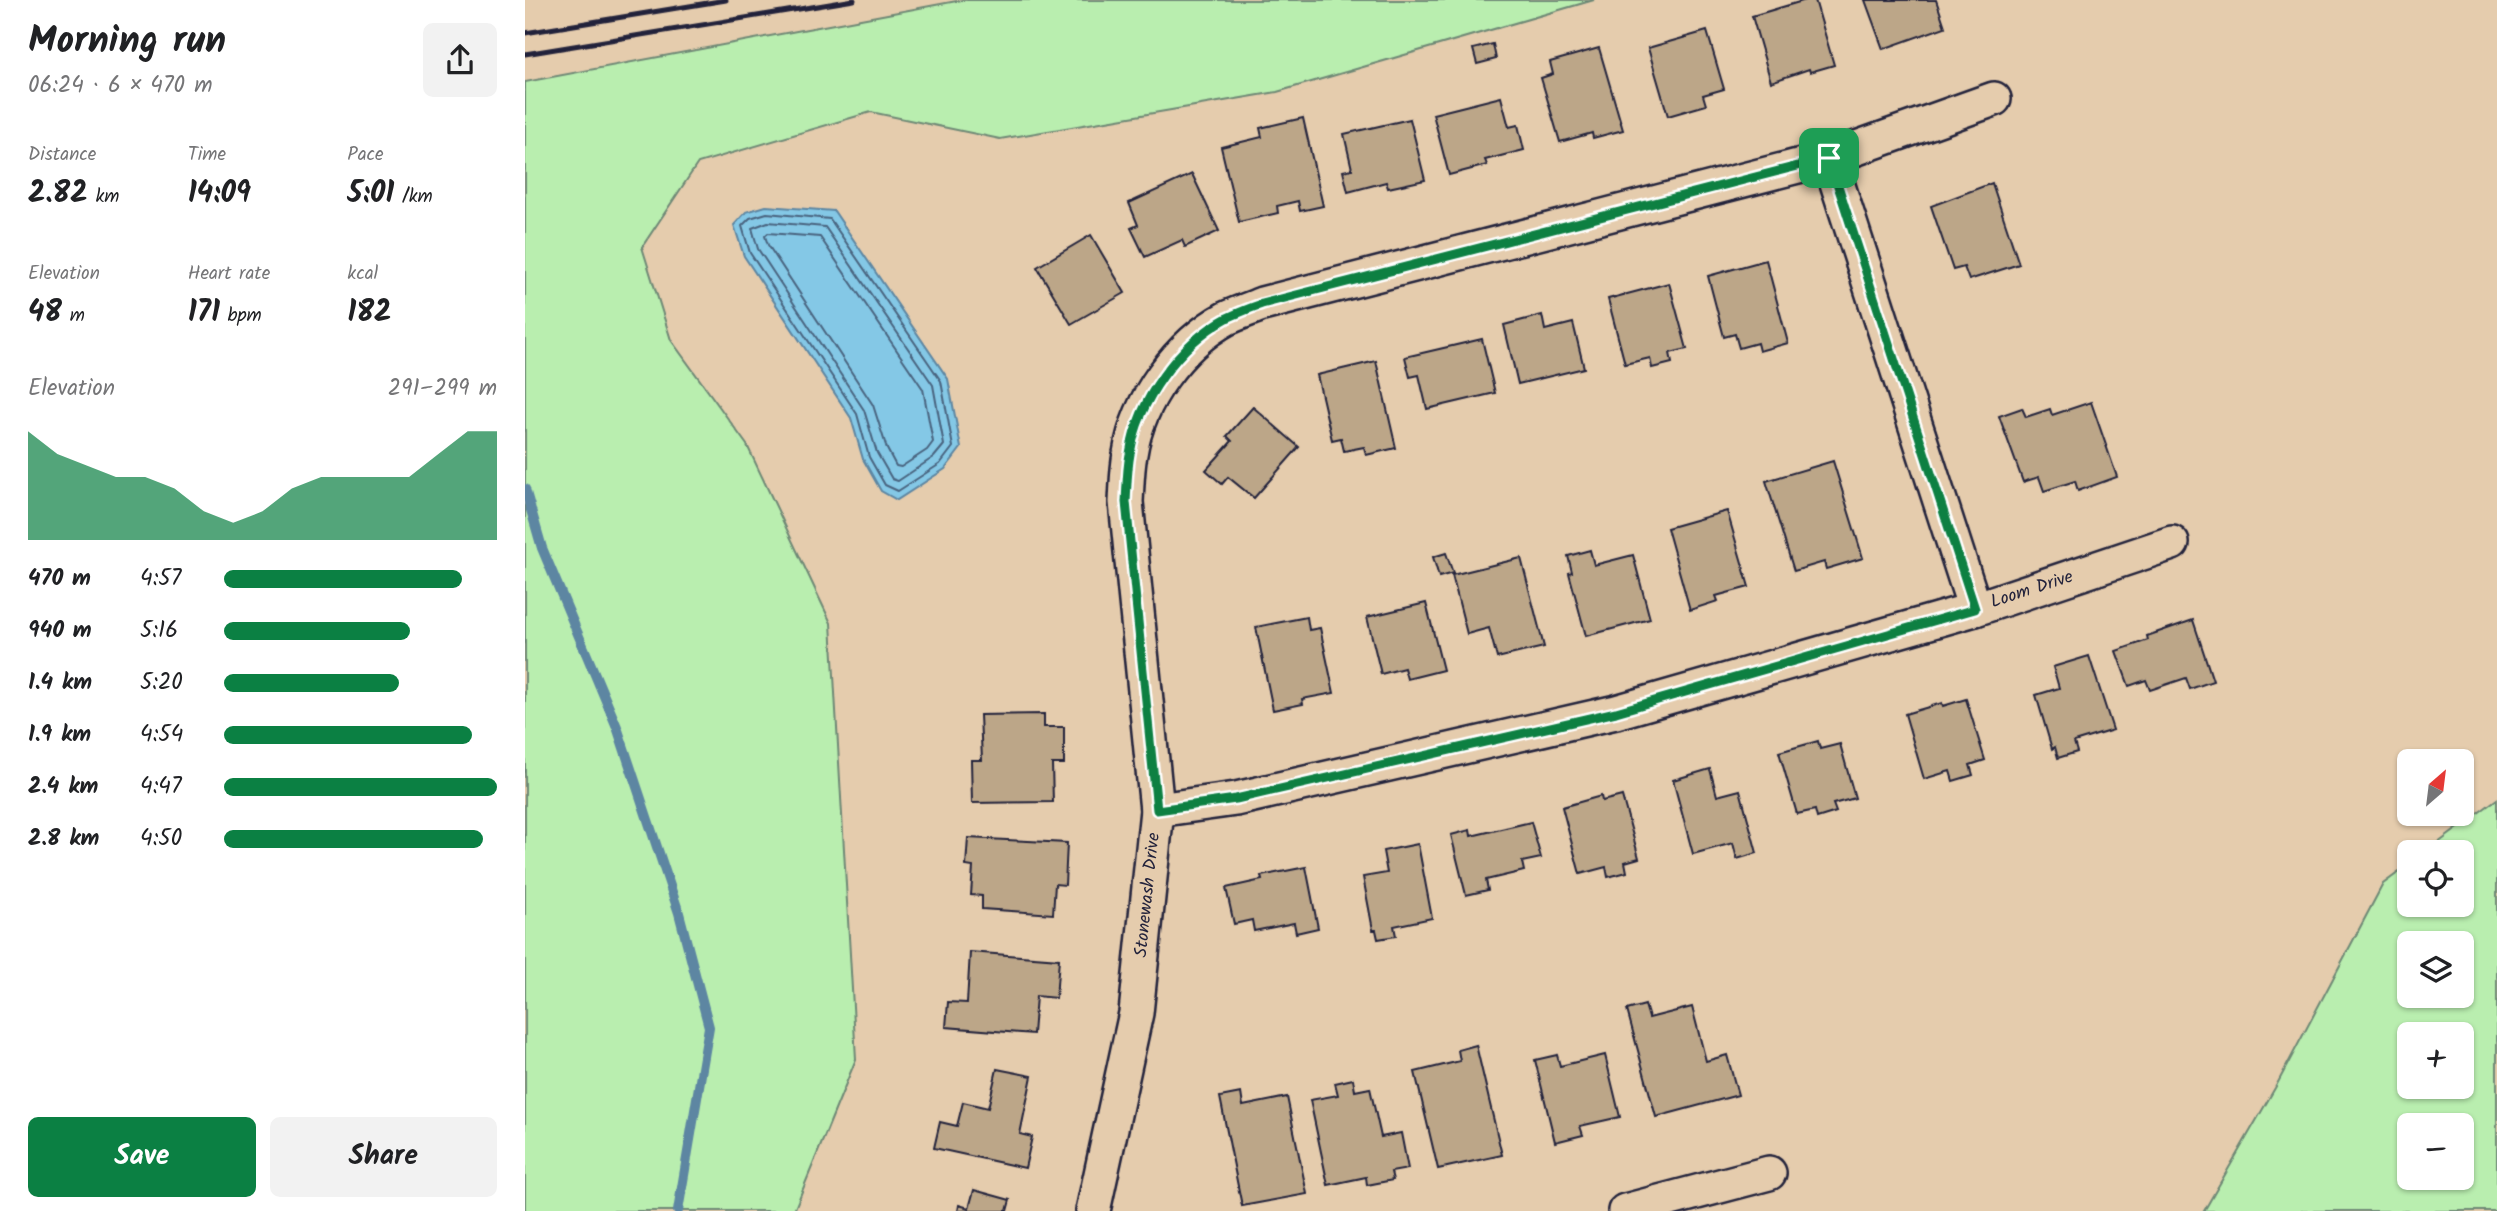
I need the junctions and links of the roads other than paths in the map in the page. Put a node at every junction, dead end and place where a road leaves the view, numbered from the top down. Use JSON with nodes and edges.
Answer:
{"nodes":[{"id":1,"x":1994,"y":99,"type":"dead end"},
{"id":2,"x":1829,"y":158,"type":"junction"},
{"id":3,"x":2172,"y":544,"type":"dead end"},
{"id":4,"x":1975,"y":609,"type":"junction"},
{"id":5,"x":1157,"y":810,"type":"junction"},
{"id":6,"x":1769,"y":1173,"type":"dead end"},
{"id":7,"x":1093,"y":1211,"type":"edge"},
{"id":8,"x":1625,"y":1211,"type":"edge"}],
"edges":[{"from":1,"to":2,"type":"street","name":"Stonewash Drive"},
{"from":2,"to":4,"type":"street"},
{"from":2,"to":5,"type":"street","name":"Stonewash Drive"},
{"from":3,"to":4,"type":"street","name":"Loom Drive"},
{"from":4,"to":5,"type":"street","name":"Loom Drive"},
{"from":5,"to":7,"type":"street","name":"Stonewash Drive"},
{"from":6,"to":8,"type":"street"}]}
